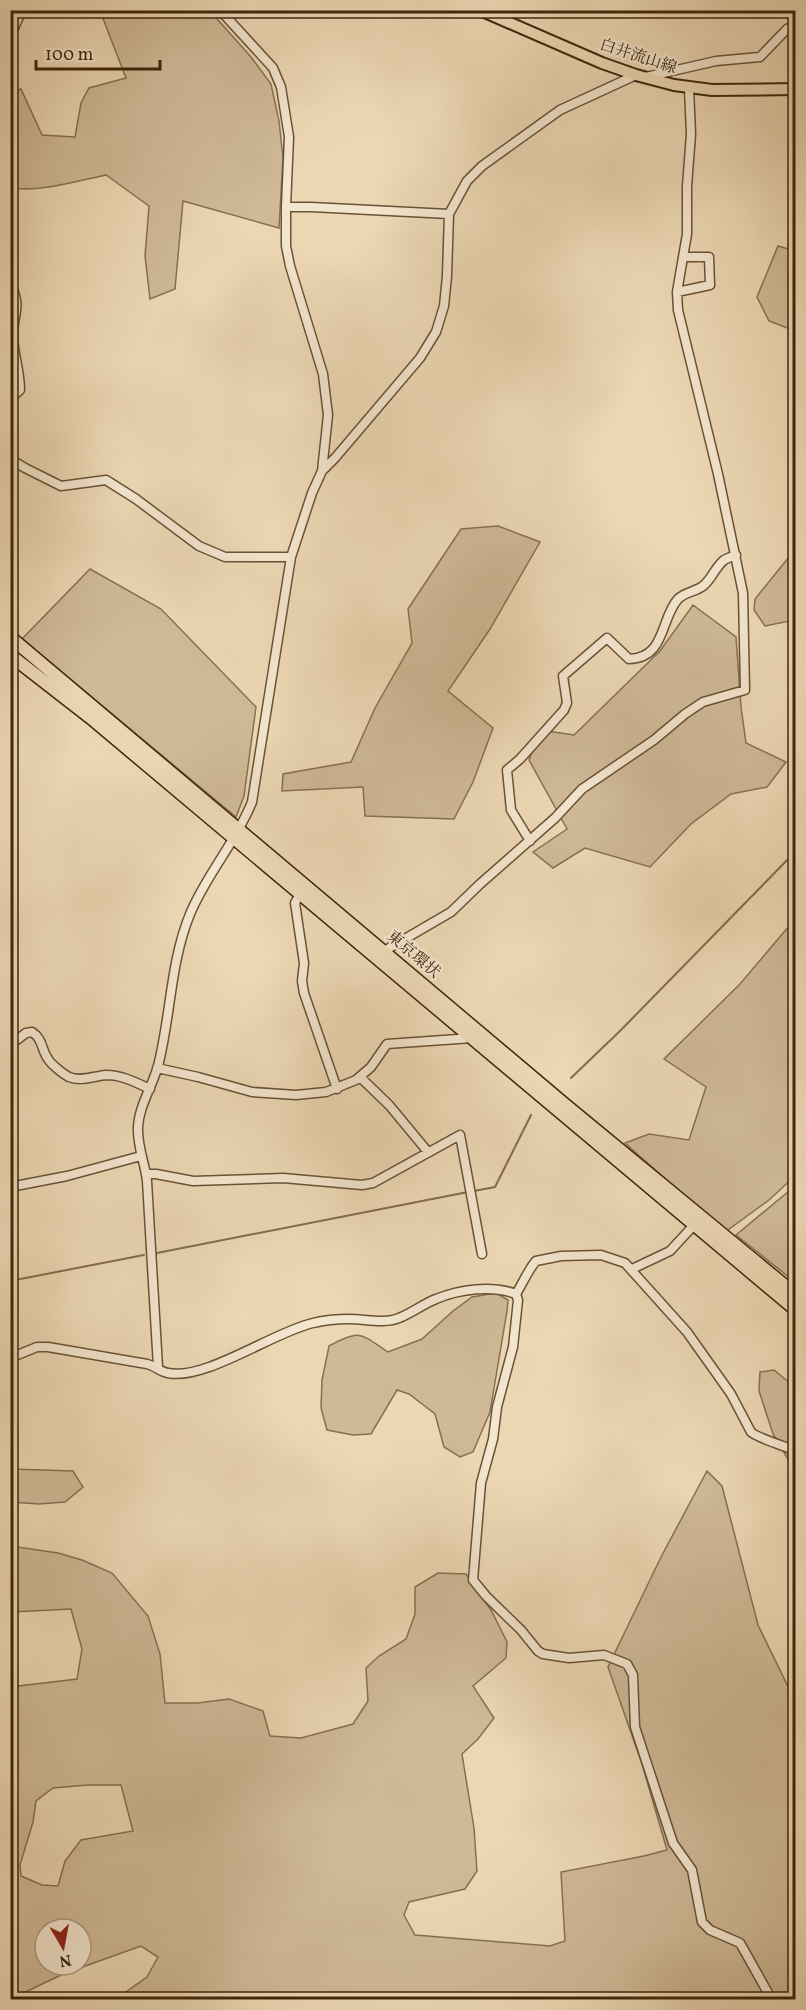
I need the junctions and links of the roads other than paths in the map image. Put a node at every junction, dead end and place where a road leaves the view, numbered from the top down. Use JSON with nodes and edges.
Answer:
{"nodes":[{"id":1,"x":22,"y":10,"type":"edge"},
{"id":2,"x":220,"y":10,"type":"edge"},
{"id":3,"x":480,"y":10,"type":"edge"},
{"id":4,"x":795,"y":24,"type":"edge"},
{"id":5,"x":10,"y":37,"type":"edge"},
{"id":6,"x":641,"y":76,"type":"junction"},
{"id":7,"x":689,"y":88,"type":"junction"},
{"id":8,"x":795,"y":89,"type":"edge"},
{"id":9,"x":286,"y":207,"type":"junction"},
{"id":10,"x":448,"y":214,"type":"junction"},
{"id":11,"x":684,"y":257,"type":"junction"},
{"id":12,"x":10,"y":283,"type":"edge"},
{"id":13,"x":677,"y":292,"type":"junction"},
{"id":14,"x":10,"y":399,"type":"edge"},
{"id":15,"x":10,"y":459,"type":"edge"},
{"id":16,"x":322,"y":471,"type":"junction"},
{"id":17,"x":735,"y":555,"type":"junction"},
{"id":18,"x":291,"y":557,"type":"junction"},
{"id":19,"x":10,"y":637,"type":"edge"},
{"id":20,"x":10,"y":655,"type":"edge"},
{"id":21,"x":236,"y":834,"type":"junction"},
{"id":22,"x":530,"y":841,"type":"junction"},
{"id":23,"x":300,"y":894,"type":"junction"},
{"id":24,"x":379,"y":954,"type":"junction"},
{"id":25,"x":472,"y":1038,"type":"junction"},
{"id":26,"x":10,"y":1045,"type":"edge"},
{"id":27,"x":158,"y":1068,"type":"junction"},
{"id":28,"x":360,"y":1077,"type":"junction"},
{"id":29,"x":10,"y":1081,"type":"edge"},
{"id":30,"x":150,"y":1089,"type":"junction"},
{"id":31,"x":337,"y":1089,"type":"junction"},
{"id":32,"x":10,"y":1094,"type":"edge"},
{"id":33,"x":428,"y":1152,"type":"junction"},
{"id":34,"x":141,"y":1156,"type":"junction"},
{"id":35,"x":146,"y":1174,"type":"junction"},
{"id":36,"x":10,"y":1188,"type":"edge"},
{"id":37,"x":694,"y":1225,"type":"junction"},
{"id":38,"x":482,"y":1254,"type":"dead end"},
{"id":39,"x":632,"y":1269,"type":"junction"},
{"id":40,"x":516,"y":1294,"type":"junction"},
{"id":41,"x":795,"y":1295,"type":"edge"},
{"id":42,"x":795,"y":1310,"type":"edge"},
{"id":43,"x":10,"y":1358,"type":"edge"},
{"id":44,"x":158,"y":1367,"type":"junction"},
{"id":45,"x":795,"y":1451,"type":"edge"},
{"id":46,"x":772,"y":2000,"type":"edge"}],
"edges":[{"from":1,"to":5,"type":"street"},
{"from":2,"to":9,"type":"street"},
{"from":3,"to":6,"type":"main road","name":"白井流山線"},
{"from":4,"to":6,"type":"street"},
{"from":6,"to":7,"type":"main road","name":"白井流山線"},
{"from":6,"to":10,"type":"street"},
{"from":7,"to":8,"type":"main road","name":"白井流山線"},
{"from":7,"to":11,"type":"street"},
{"from":9,"to":10,"type":"street"},
{"from":9,"to":16,"type":"street"},
{"from":10,"to":16,"type":"street"},
{"from":11,"to":13,"type":"street"},
{"from":11,"to":13,"type":"street"},
{"from":12,"to":14,"type":"street"},
{"from":13,"to":17,"type":"street"},
{"from":15,"to":18,"type":"street"},
{"from":16,"to":18,"type":"street"},
{"from":17,"to":22,"type":"street"},
{"from":17,"to":22,"type":"street"},
{"from":18,"to":21,"type":"street"},
{"from":19,"to":21,"type":"highway","name":"東京環状"},
{"from":20,"to":21,"type":"highway","name":"東京環状"},
{"from":21,"to":23,"type":"highway","name":"東京環状"},
{"from":21,"to":24,"type":"highway","name":"東京環状"},
{"from":21,"to":27,"type":"street"},
{"from":22,"to":24,"type":"street"},
{"from":23,"to":24,"type":"highway","name":"東京環状"},
{"from":23,"to":31,"type":"street"},
{"from":24,"to":25,"type":"highway","name":"東京環状"},
{"from":24,"to":41,"type":"highway","name":"東京環状"},
{"from":25,"to":28,"type":"street"},
{"from":25,"to":37,"type":"highway","name":"東京環状"},
{"from":26,"to":30,"type":"street"},
{"from":27,"to":30,"type":"street"},
{"from":27,"to":31,"type":"street"},
{"from":28,"to":31,"type":"street"},
{"from":28,"to":33,"type":"street"},
{"from":29,"to":32,"type":"street"},
{"from":30,"to":34,"type":"street"},
{"from":33,"to":35,"type":"street"},
{"from":33,"to":38,"type":"street"},
{"from":34,"to":35,"type":"street"},
{"from":34,"to":36,"type":"street"},
{"from":35,"to":44,"type":"street"},
{"from":37,"to":39,"type":"street"},
{"from":37,"to":42,"type":"highway","name":"東京環状"},
{"from":39,"to":40,"type":"street"},
{"from":39,"to":45,"type":"street"},
{"from":40,"to":44,"type":"street"},
{"from":40,"to":46,"type":"street"},
{"from":43,"to":44,"type":"street"}]}
